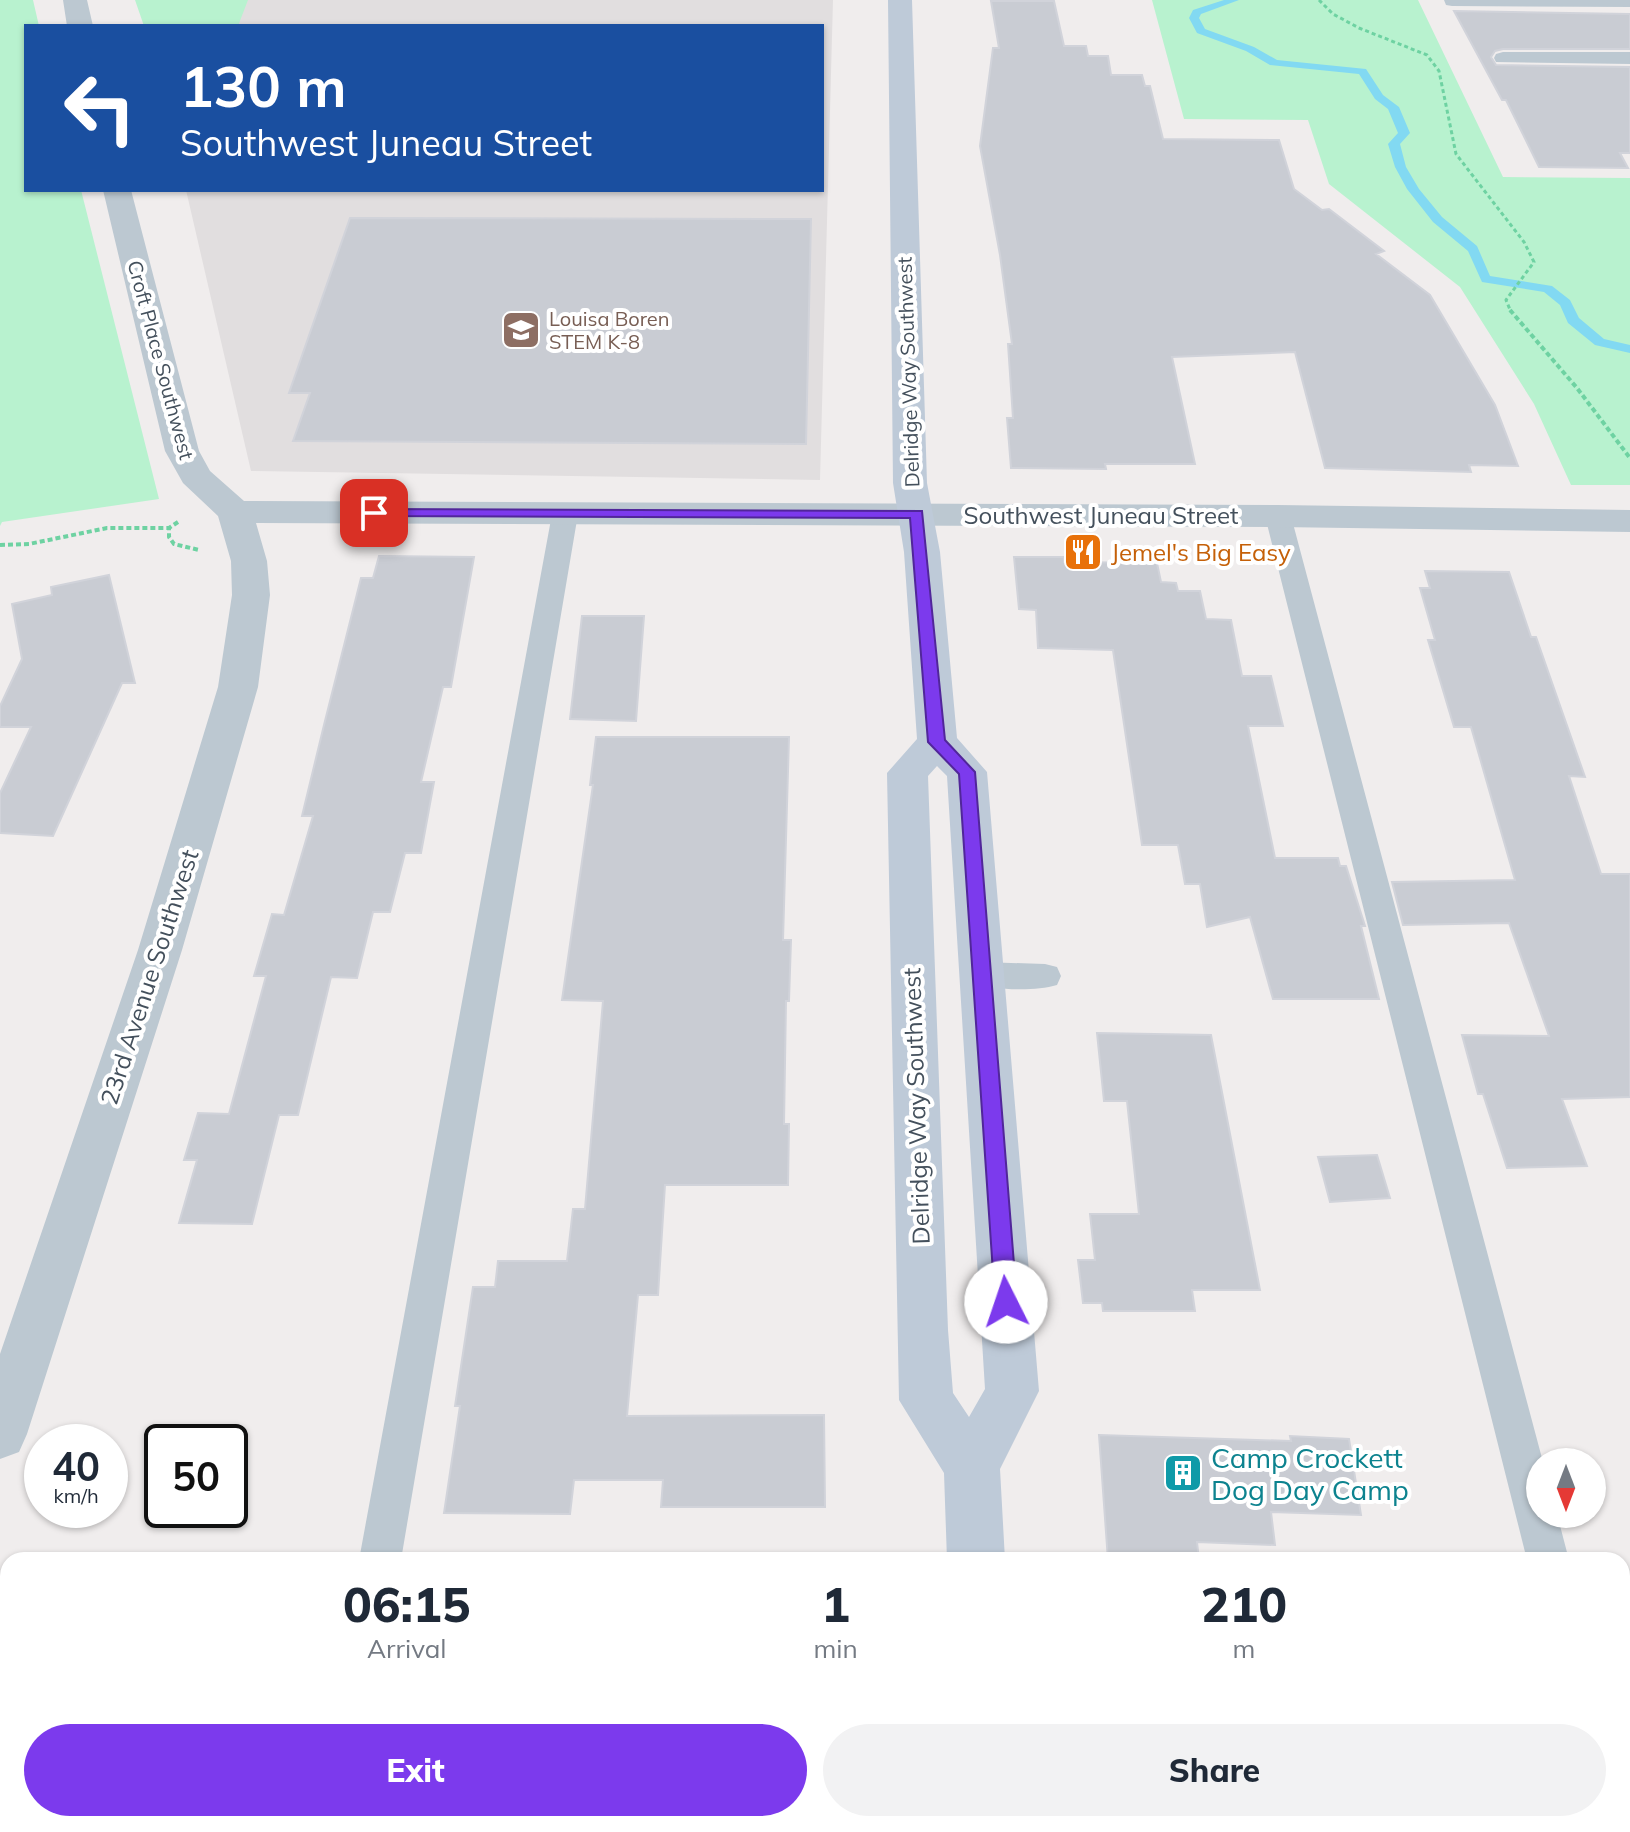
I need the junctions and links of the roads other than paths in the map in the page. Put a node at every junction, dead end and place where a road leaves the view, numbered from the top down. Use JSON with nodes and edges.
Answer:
{"nodes":[{"id":1,"x":75,"y":0,"type":"edge"},
{"id":2,"x":900,"y":0,"type":"edge"},
{"id":3,"x":1452,"y":1,"type":"edge"},
{"id":4,"x":1630,"y":2,"type":"edge"},
{"id":5,"x":80,"y":24,"type":"edge"},
{"id":6,"x":1503,"y":58,"type":"dead end"},
{"id":7,"x":1630,"y":58,"type":"edge"},
{"id":8,"x":117,"y":192,"type":"edge"},
{"id":9,"x":235,"y":512,"type":"junction"},
{"id":10,"x":565,"y":514,"type":"junction"},
{"id":11,"x":917,"y":514,"type":"junction"},
{"id":12,"x":1278,"y":516,"type":"junction"},
{"id":13,"x":1630,"y":521,"type":"edge"},
{"id":14,"x":937,"y":742,"type":"junction"},
{"id":15,"x":983,"y":974,"type":"junction"},
{"id":16,"x":1045,"y":976,"type":"dead end"},
{"id":17,"x":0,"y":1434,"type":"edge"},
{"id":18,"x":972,"y":1467,"type":"junction"},
{"id":19,"x":381,"y":1552,"type":"edge"},
{"id":20,"x":976,"y":1552,"type":"edge"},
{"id":21,"x":1546,"y":1552,"type":"edge"}],
"edges":[{"from":1,"to":5,"type":"street"},
{"from":2,"to":11,"type":"main road","name":"Delridge Way Southwest"},
{"from":3,"to":4,"type":"lane"},
{"from":6,"to":7,"type":"lane"},
{"from":8,"to":9,"type":"street","name":"Croft Place Southwest"},
{"from":9,"to":10,"type":"street","name":"Southwest Juneau Street"},
{"from":9,"to":17,"type":"street","name":"23rd Avenue Southwest"},
{"from":10,"to":11,"type":"street","name":"Southwest Juneau Street"},
{"from":10,"to":19,"type":"lane"},
{"from":11,"to":12,"type":"street","name":"Southwest Juneau Street"},
{"from":11,"to":14,"type":"main road","name":"Delridge Way Southwest"},
{"from":12,"to":13,"type":"street","name":"Southwest Juneau Street"},
{"from":12,"to":21,"type":"lane"},
{"from":14,"to":15,"type":"main road"},
{"from":14,"to":18,"type":"main road","name":"Delridge Way Southwest"},
{"from":15,"to":16,"type":"lane"},
{"from":15,"to":18,"type":"main road"},
{"from":18,"to":20,"type":"main road"}]}
